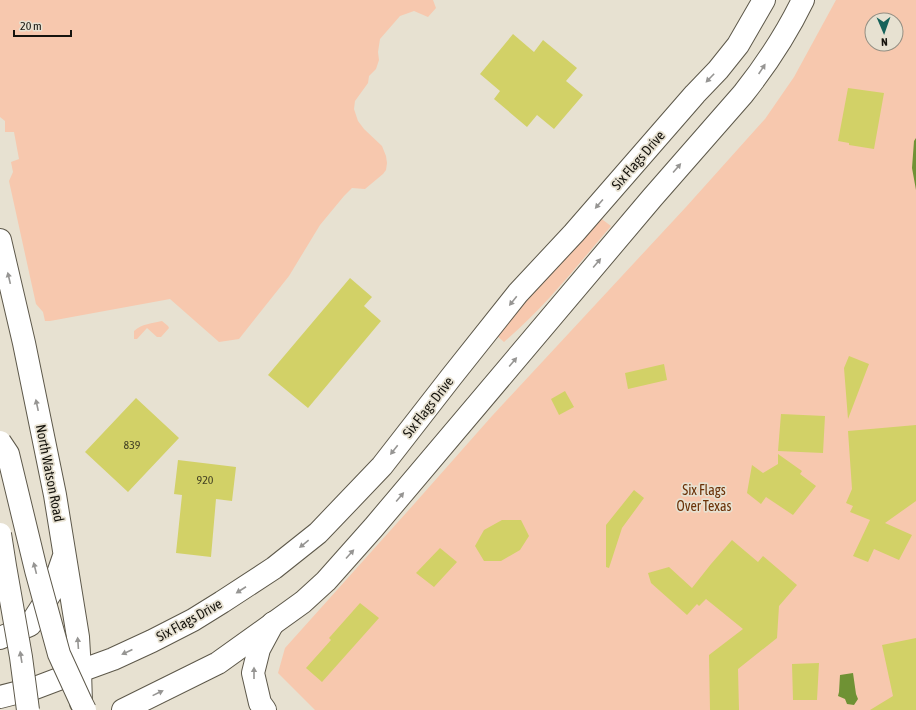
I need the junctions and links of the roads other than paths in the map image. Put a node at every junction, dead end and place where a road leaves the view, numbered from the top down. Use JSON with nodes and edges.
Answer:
{"nodes":[{"id":1,"x":764,"y":0,"type":"edge"},
{"id":2,"x":803,"y":0,"type":"edge"},
{"id":3,"x":625,"y":174,"type":"junction"},
{"id":4,"x":652,"y":198,"type":"junction"},
{"id":5,"x":0,"y":240,"type":"edge"},
{"id":6,"x":0,"y":442,"type":"edge"},
{"id":7,"x":0,"y":534,"type":"edge"},
{"id":8,"x":65,"y":554,"type":"junction"},
{"id":9,"x":273,"y":623,"type":"junction"},
{"id":10,"x":0,"y":638,"type":"edge"},
{"id":11,"x":80,"y":671,"type":"junction"},
{"id":12,"x":0,"y":698,"type":"edge"},
{"id":13,"x":28,"y":710,"type":"edge"},
{"id":14,"x":81,"y":710,"type":"edge"},
{"id":15,"x":86,"y":710,"type":"edge"},
{"id":16,"x":124,"y":710,"type":"edge"},
{"id":17,"x":265,"y":710,"type":"edge"}],
"edges":[{"from":1,"to":3,"type":"main road","name":"Six Flags Drive","one_way":true},
{"from":4,"to":2,"type":"main road","one_way":true},
{"from":3,"to":4,"type":"main road"},
{"from":3,"to":11,"type":"main road","name":"Six Flags Drive","one_way":true},
{"from":9,"to":4,"type":"main road","one_way":true},
{"from":8,"to":5,"type":"main road","name":"North Watson Road","one_way":true},
{"from":15,"to":6,"type":"main road","one_way":true,"bridge":true},
{"from":13,"to":7,"type":"main road","one_way":true,"bridge":true},
{"from":8,"to":10,"type":"main road"},
{"from":11,"to":8,"type":"main road","name":"North Watson Road","one_way":true},
{"from":16,"to":9,"type":"main road","one_way":true},
{"from":17,"to":9,"type":"main road","one_way":true},
{"from":11,"to":12,"type":"main road","name":"Six Flags Drive"},
{"from":11,"to":14,"type":"main road","name":"North Watson Road"}]}
